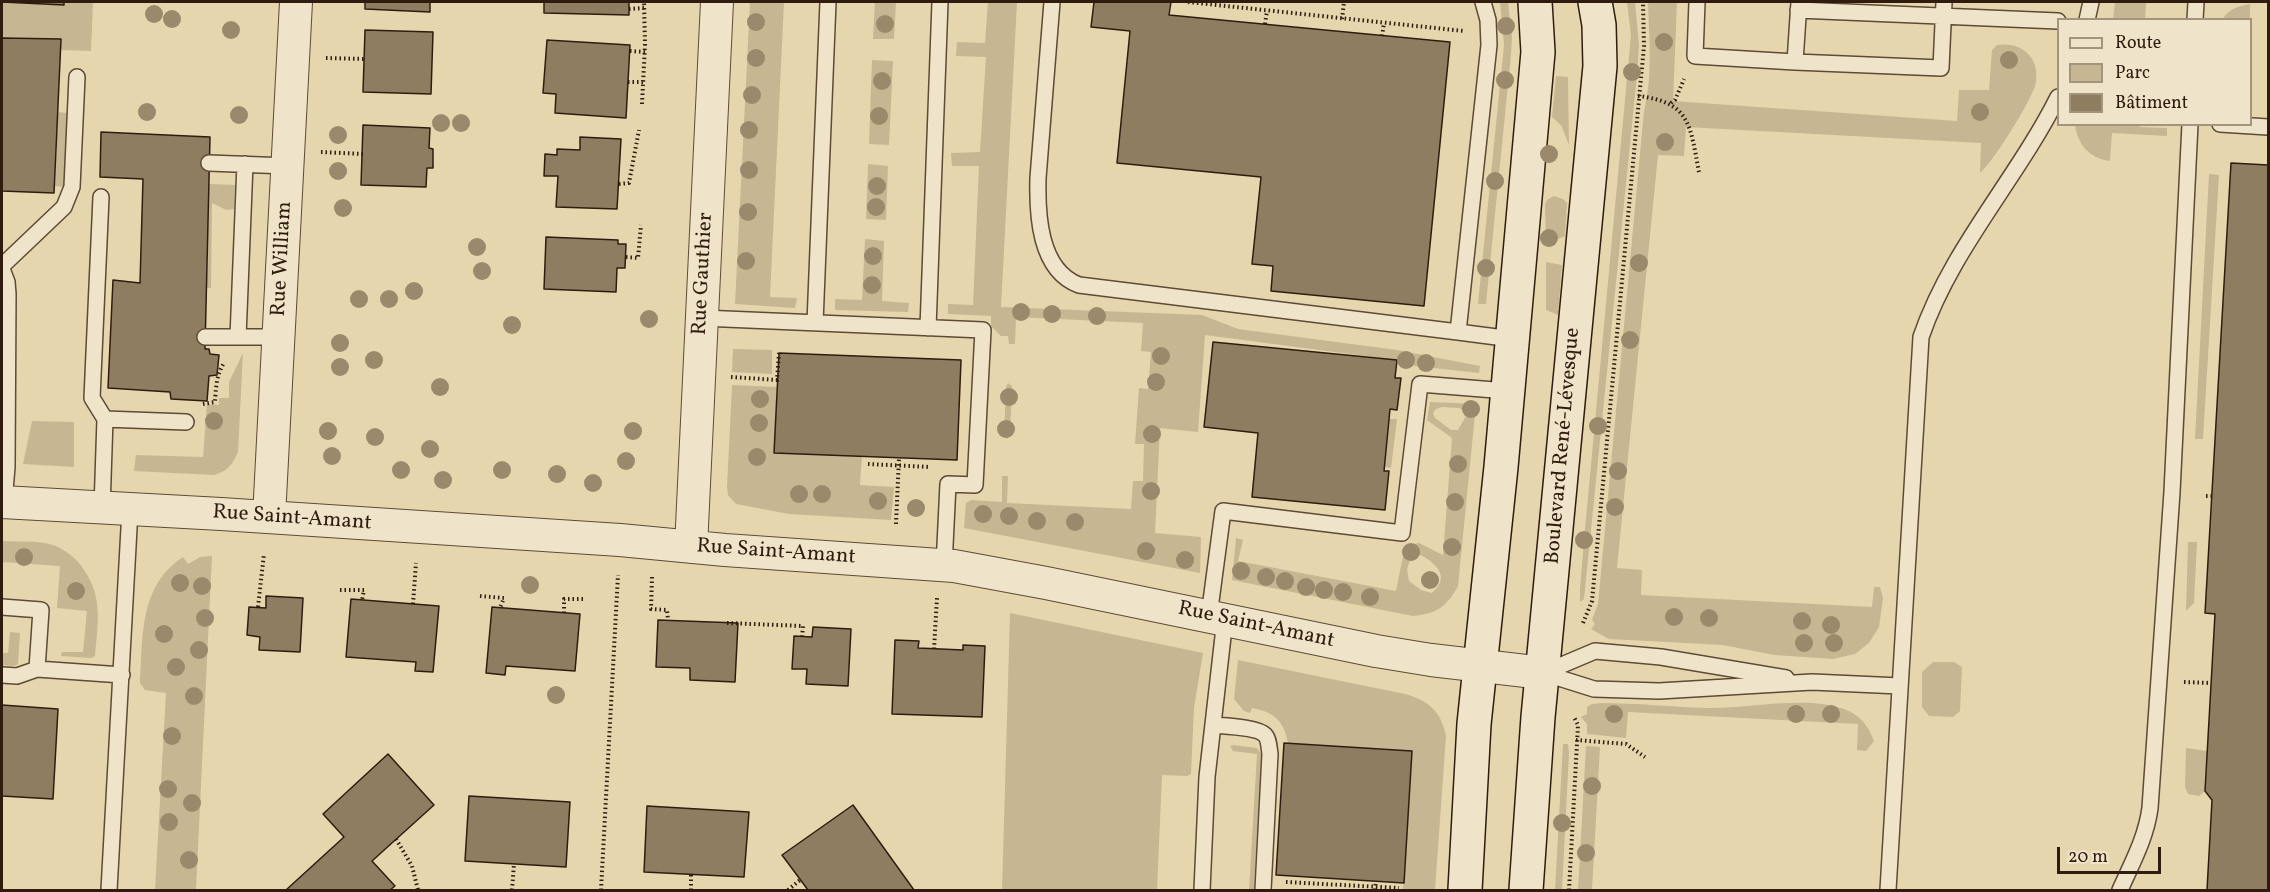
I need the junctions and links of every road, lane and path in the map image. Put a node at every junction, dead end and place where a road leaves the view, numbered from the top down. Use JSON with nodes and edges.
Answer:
{"nodes":[{"id":1,"x":296,"y":2,"type":"edge"},
{"id":2,"x":644,"y":2,"type":"edge"},
{"id":3,"x":717,"y":2,"type":"edge"},
{"id":4,"x":828,"y":2,"type":"edge"},
{"id":5,"x":940,"y":2,"type":"edge"},
{"id":6,"x":1052,"y":2,"type":"edge"},
{"id":7,"x":1188,"y":2,"type":"edge"},
{"id":8,"x":1344,"y":2,"type":"edge"},
{"id":9,"x":1483,"y":2,"type":"edge"},
{"id":10,"x":1535,"y":2,"type":"edge"},
{"id":11,"x":1595,"y":2,"type":"edge"},
{"id":12,"x":1642,"y":2,"type":"edge"},
{"id":13,"x":1697,"y":2,"type":"edge"},
{"id":14,"x":2091,"y":2,"type":"edge"},
{"id":15,"x":2196,"y":2,"type":"edge"},
{"id":16,"x":1798,"y":6,"type":"edge"},
{"id":17,"x":644,"y":8,"type":"junction"},
{"id":18,"x":629,"y":9,"type":"dead end"},
{"id":19,"x":1944,"y":9,"type":"edge"},
{"id":20,"x":1267,"y":11,"type":"junction"},
{"id":21,"x":2087,"y":18,"type":"edge"},
{"id":22,"x":2195,"y":18,"type":"edge"},
{"id":23,"x":1342,"y":19,"type":"junction"},
{"id":24,"x":2057,"y":21,"type":"edge"},
{"id":25,"x":1384,"y":23,"type":"junction"},
{"id":26,"x":1265,"y":24,"type":"dead end"},
{"id":27,"x":1453,"y":30,"type":"dead end"},
{"id":28,"x":1382,"y":36,"type":"dead end"},
{"id":29,"x":630,"y":51,"type":"dead end"},
{"id":30,"x":645,"y":51,"type":"junction"},
{"id":31,"x":1795,"y":62,"type":"junction"},
{"id":32,"x":77,"y":76,"type":"dead end"},
{"id":33,"x":628,"y":82,"type":"dead end"},
{"id":34,"x":643,"y":82,"type":"junction"},
{"id":35,"x":1630,"y":96,"type":"dead end"},
{"id":36,"x":1639,"y":96,"type":"junction"},
{"id":37,"x":2057,"y":99,"type":"edge"},
{"id":38,"x":642,"y":104,"type":"dead end"},
{"id":39,"x":2190,"y":126,"type":"edge"},
{"id":40,"x":2252,"y":126,"type":"edge"},
{"id":41,"x":2268,"y":127,"type":"edge"},
{"id":42,"x":639,"y":130,"type":"dead end"},
{"id":43,"x":209,"y":163,"type":"dead end"},
{"id":44,"x":245,"y":164,"type":"junction"},
{"id":45,"x":288,"y":166,"type":"junction"},
{"id":46,"x":1699,"y":172,"type":"dead end"},
{"id":47,"x":619,"y":184,"type":"dead end"},
{"id":48,"x":101,"y":197,"type":"dead end"},
{"id":49,"x":641,"y":225,"type":"dead end"},
{"id":50,"x":626,"y":257,"type":"dead end"},
{"id":51,"x":2,"y":267,"type":"edge"},
{"id":52,"x":702,"y":318,"type":"junction"},
{"id":53,"x":814,"y":323,"type":"junction"},
{"id":54,"x":927,"y":328,"type":"junction"},
{"id":55,"x":1458,"y":332,"type":"junction"},
{"id":56,"x":205,"y":337,"type":"dead end"},
{"id":57,"x":279,"y":337,"type":"junction"},
{"id":58,"x":238,"y":338,"type":"junction"},
{"id":59,"x":1512,"y":339,"type":"junction"},
{"id":60,"x":779,"y":352,"type":"dead end"},
{"id":61,"x":226,"y":361,"type":"dead end"},
{"id":62,"x":728,"y":377,"type":"dead end"},
{"id":63,"x":1507,"y":390,"type":"junction"},
{"id":64,"x":208,"y":402,"type":"dead end"},
{"id":65,"x":105,"y":419,"type":"junction"},
{"id":66,"x":186,"y":422,"type":"dead end"},
{"id":67,"x":899,"y":458,"type":"dead end"},
{"id":68,"x":868,"y":464,"type":"dead end"},
{"id":69,"x":899,"y":465,"type":"junction"},
{"id":70,"x":3,"y":502,"type":"edge"},
{"id":71,"x":116,"y":509,"type":"junction"},
{"id":72,"x":269,"y":517,"type":"junction"},
{"id":73,"x":896,"y":524,"type":"dead end"},
{"id":74,"x":691,"y":547,"type":"junction"},
{"id":75,"x":264,"y":554,"type":"dead end"},
{"id":76,"x":416,"y":563,"type":"dead end"},
{"id":77,"x":944,"y":566,"type":"junction"},
{"id":78,"x":618,"y":575,"type":"dead end"},
{"id":79,"x":652,"y":577,"type":"dead end"},
{"id":80,"x":340,"y":590,"type":"dead end"},
{"id":81,"x":480,"y":596,"type":"dead end"},
{"id":82,"x":937,"y":598,"type":"dead end"},
{"id":83,"x":585,"y":599,"type":"dead end"},
{"id":84,"x":362,"y":600,"type":"dead end"},
{"id":85,"x":413,"y":604,"type":"dead end"},
{"id":86,"x":2,"y":607,"type":"edge"},
{"id":87,"x":258,"y":608,"type":"dead end"},
{"id":88,"x":500,"y":608,"type":"dead end"},
{"id":89,"x":564,"y":613,"type":"dead end"},
{"id":90,"x":1217,"y":618,"type":"junction"},
{"id":91,"x":1584,"y":619,"type":"dead end"},
{"id":92,"x":668,"y":620,"type":"dead end"},
{"id":93,"x":727,"y":623,"type":"dead end"},
{"id":94,"x":802,"y":637,"type":"dead end"},
{"id":95,"x":934,"y":649,"type":"dead end"},
{"id":96,"x":1480,"y":666,"type":"junction"},
{"id":97,"x":38,"y":669,"type":"junction"},
{"id":98,"x":1542,"y":673,"type":"junction"},
{"id":99,"x":2,"y":675,"type":"edge"},
{"id":100,"x":122,"y":675,"type":"junction"},
{"id":101,"x":1812,"y":682,"type":"junction"},
{"id":102,"x":2184,"y":682,"type":"dead end"},
{"id":103,"x":2211,"y":683,"type":"dead end"},
{"id":104,"x":1900,"y":686,"type":"junction"},
{"id":105,"x":1574,"y":719,"type":"dead end"},
{"id":106,"x":1213,"y":725,"type":"junction"},
{"id":107,"x":1569,"y":740,"type":"dead end"},
{"id":108,"x":1577,"y":740,"type":"junction"},
{"id":109,"x":1645,"y":757,"type":"dead end"},
{"id":110,"x":396,"y":839,"type":"dead end"},
{"id":111,"x":514,"y":864,"type":"dead end"},
{"id":112,"x":692,"y":874,"type":"dead end"},
{"id":113,"x":800,"y":880,"type":"dead end"},
{"id":114,"x":1376,"y":881,"type":"dead end"},
{"id":115,"x":1399,"y":888,"type":"dead end"},
{"id":116,"x":1375,"y":889,"type":"edge"},
{"id":117,"x":109,"y":891,"type":"edge"},
{"id":118,"x":418,"y":891,"type":"edge"},
{"id":119,"x":512,"y":891,"type":"edge"},
{"id":120,"x":601,"y":891,"type":"edge"},
{"id":121,"x":691,"y":891,"type":"edge"},
{"id":122,"x":788,"y":891,"type":"edge"},
{"id":123,"x":1203,"y":891,"type":"edge"},
{"id":124,"x":1263,"y":891,"type":"edge"},
{"id":125,"x":1286,"y":891,"type":"edge"},
{"id":126,"x":1465,"y":891,"type":"edge"},
{"id":127,"x":1526,"y":891,"type":"edge"},
{"id":128,"x":1569,"y":891,"type":"edge"},
{"id":129,"x":1888,"y":891,"type":"edge"},
{"id":130,"x":2120,"y":891,"type":"edge"}],
"edges":[{"from":1,"to":45,"type":"street","name":"Rue William"},
{"from":2,"to":17,"type":"path"},
{"from":3,"to":52,"type":"street","name":"Rue Gauthier"},
{"from":4,"to":53,"type":"lane"},
{"from":5,"to":54,"type":"lane"},
{"from":6,"to":55,"type":"lane"},
{"from":7,"to":20,"type":"path"},
{"from":8,"to":23,"type":"path"},
{"from":9,"to":55,"type":"lane"},
{"from":10,"to":59,"type":"main road"},
{"from":11,"to":98,"type":"main road","name":"Boulevard René-Lévesque"},
{"from":12,"to":36,"type":"path","name":"Boulevard René-Lévesque"},
{"from":13,"to":31,"type":"lane"},
{"from":14,"to":21,"type":"lane"},
{"from":15,"to":22,"type":"lane"},
{"from":16,"to":19,"type":"lane"},
{"from":16,"to":31,"type":"lane"},
{"from":17,"to":18,"type":"path"},
{"from":17,"to":30,"type":"path"},
{"from":19,"to":24,"type":"lane"},
{"from":19,"to":31,"type":"lane"},
{"from":20,"to":23,"type":"path"},
{"from":20,"to":26,"type":"path"},
{"from":23,"to":25,"type":"path"},
{"from":25,"to":27,"type":"path"},
{"from":25,"to":28,"type":"path"},
{"from":29,"to":30,"type":"path"},
{"from":30,"to":34,"type":"path"},
{"from":32,"to":51,"type":"lane"},
{"from":33,"to":34,"type":"path"},
{"from":34,"to":38,"type":"path"},
{"from":35,"to":36,"type":"path"},
{"from":36,"to":46,"type":"path"},
{"from":36,"to":91,"type":"path","name":"Boulevard René-Lévesque"},
{"from":37,"to":104,"type":"lane"},
{"from":39,"to":130,"type":"lane"},
{"from":40,"to":41,"type":"lane"},
{"from":42,"to":47,"type":"path"},
{"from":43,"to":44,"type":"lane"},
{"from":44,"to":45,"type":"lane"},
{"from":44,"to":58,"type":"lane"},
{"from":45,"to":57,"type":"street","name":"Rue William"},
{"from":48,"to":65,"type":"lane"},
{"from":49,"to":50,"type":"path"},
{"from":51,"to":70,"type":"lane"},
{"from":52,"to":53,"type":"lane"},
{"from":52,"to":74,"type":"street","name":"Rue Gauthier"},
{"from":53,"to":54,"type":"lane"},
{"from":54,"to":77,"type":"lane"},
{"from":55,"to":59,"type":"lane"},
{"from":56,"to":58,"type":"lane"},
{"from":57,"to":58,"type":"lane"},
{"from":57,"to":72,"type":"street","name":"Rue William"},
{"from":59,"to":63,"type":"main road"},
{"from":60,"to":62,"type":"path"},
{"from":61,"to":64,"type":"path"},
{"from":63,"to":90,"type":"lane"},
{"from":63,"to":96,"type":"main road"},
{"from":65,"to":66,"type":"lane"},
{"from":65,"to":71,"type":"lane"},
{"from":67,"to":69,"type":"path"},
{"from":68,"to":69,"type":"path"},
{"from":69,"to":73,"type":"path"},
{"from":70,"to":71,"type":"street","name":"Rue Saint-Amant"},
{"from":71,"to":72,"type":"street","name":"Rue Saint-Amant"},
{"from":71,"to":100,"type":"lane"},
{"from":72,"to":74,"type":"street","name":"Rue Saint-Amant"},
{"from":74,"to":77,"type":"street","name":"Rue Saint-Amant"},
{"from":75,"to":87,"type":"path"},
{"from":76,"to":85,"type":"path"},
{"from":77,"to":90,"type":"street","name":"Rue Saint-Amant"},
{"from":78,"to":120,"type":"path"},
{"from":79,"to":92,"type":"path"},
{"from":80,"to":84,"type":"path"},
{"from":81,"to":88,"type":"path"},
{"from":82,"to":95,"type":"path"},
{"from":83,"to":89,"type":"path"},
{"from":86,"to":97,"type":"lane"},
{"from":90,"to":96,"type":"street","name":"Rue Saint-Amant"},
{"from":90,"to":106,"type":"lane"},
{"from":93,"to":94,"type":"path"},
{"from":96,"to":98,"type":"street","name":"Rue Saint-Amant"},
{"from":96,"to":126,"type":"main road"},
{"from":97,"to":99,"type":"lane"},
{"from":97,"to":100,"type":"lane"},
{"from":98,"to":101,"type":"lane"},
{"from":98,"to":101,"type":"lane"},
{"from":98,"to":127,"type":"main road","name":"Boulevard René-Lévesque"},
{"from":100,"to":117,"type":"lane"},
{"from":101,"to":104,"type":"lane"},
{"from":102,"to":103,"type":"path"},
{"from":104,"to":129,"type":"lane"},
{"from":105,"to":108,"type":"path"},
{"from":106,"to":123,"type":"lane"},
{"from":106,"to":124,"type":"lane"},
{"from":107,"to":108,"type":"path"},
{"from":108,"to":109,"type":"path"},
{"from":108,"to":128,"type":"path"},
{"from":110,"to":118,"type":"path"},
{"from":111,"to":119,"type":"path"},
{"from":112,"to":121,"type":"path"},
{"from":113,"to":122,"type":"path"},
{"from":114,"to":116,"type":"path"},
{"from":115,"to":116,"type":"path"},
{"from":116,"to":125,"type":"path"}]}
